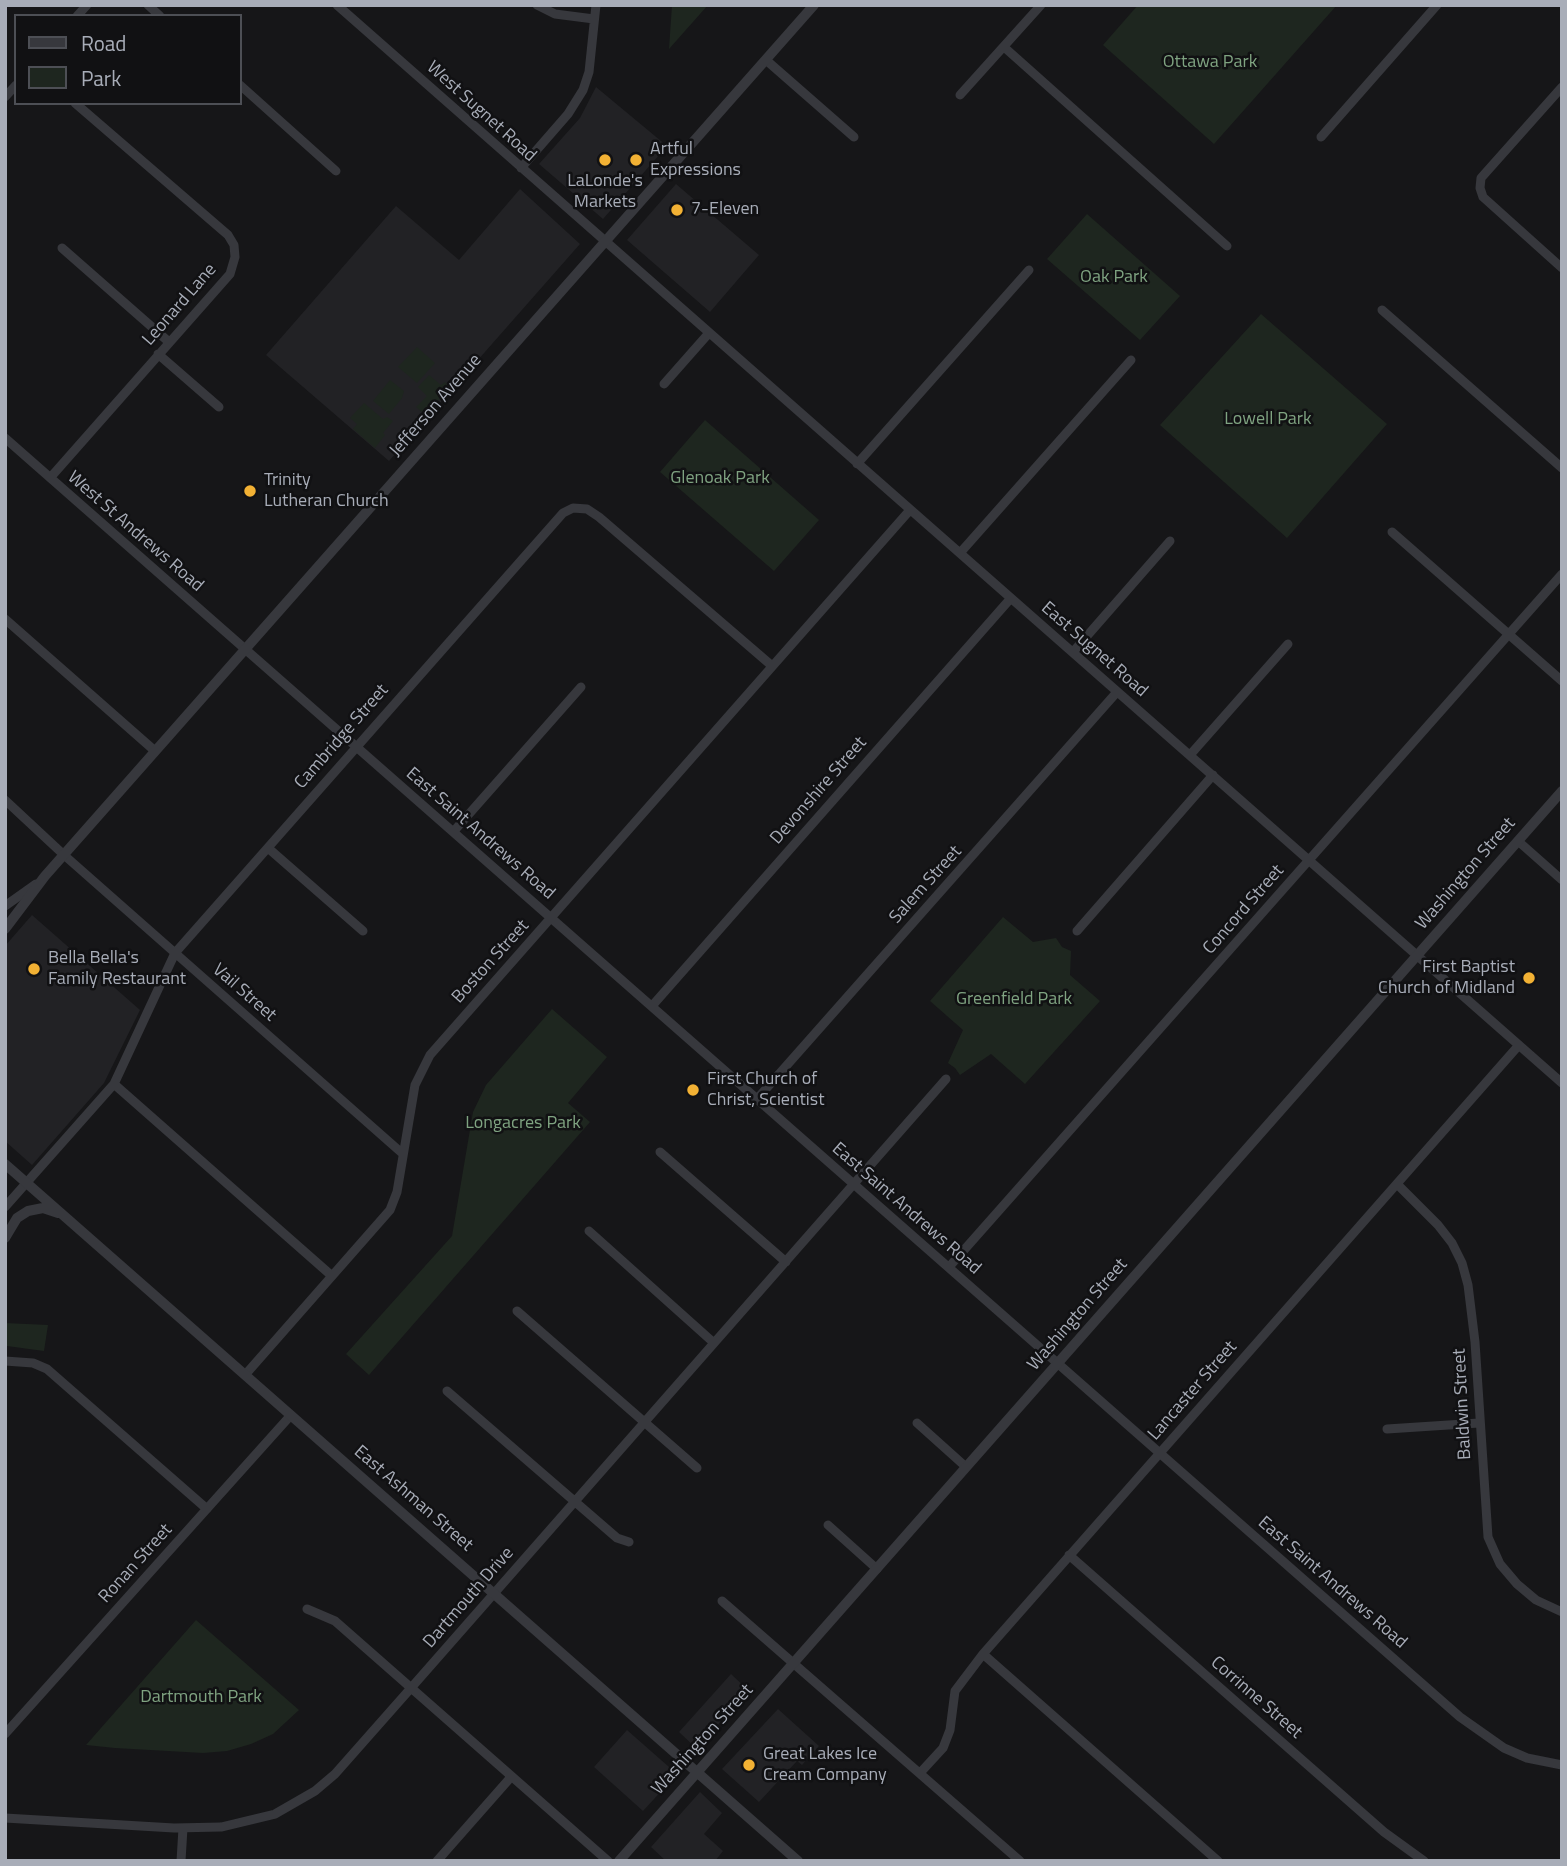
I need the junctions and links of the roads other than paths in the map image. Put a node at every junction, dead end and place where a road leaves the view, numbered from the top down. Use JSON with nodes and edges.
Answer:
{"nodes":[{"id":1,"x":337,"y":5,"type":"edge"},
{"id":2,"x":537,"y":5,"type":"edge"},
{"id":3,"x":596,"y":5,"type":"edge"},
{"id":4,"x":814,"y":5,"type":"edge"},
{"id":5,"x":1041,"y":5,"type":"edge"},
{"id":6,"x":1437,"y":5,"type":"edge"},
{"id":7,"x":594,"y":19,"type":"junction"},
{"id":8,"x":1004,"y":47,"type":"junction"},
{"id":9,"x":766,"y":60,"type":"junction"},
{"id":10,"x":242,"y":87,"type":"edge"},
{"id":11,"x":1562,"y":87,"type":"edge"},
{"id":12,"x":960,"y":95,"type":"dead end"},
{"id":13,"x":77,"y":105,"type":"edge"},
{"id":14,"x":854,"y":137,"type":"dead end"},
{"id":15,"x":1321,"y":137,"type":"dead end"},
{"id":16,"x":521,"y":168,"type":"junction"},
{"id":17,"x":336,"y":171,"type":"dead end"},
{"id":18,"x":604,"y":242,"type":"junction"},
{"id":19,"x":1227,"y":246,"type":"dead end"},
{"id":20,"x":62,"y":248,"type":"dead end"},
{"id":21,"x":1562,"y":268,"type":"edge"},
{"id":22,"x":1029,"y":270,"type":"dead end"},
{"id":23,"x":1382,"y":310,"type":"dead end"},
{"id":24,"x":709,"y":333,"type":"junction"},
{"id":25,"x":169,"y":342,"type":"junction"},
{"id":26,"x":158,"y":354,"type":"junction"},
{"id":27,"x":1131,"y":360,"type":"dead end"},
{"id":28,"x":664,"y":384,"type":"dead end"},
{"id":29,"x":219,"y":407,"type":"dead end"},
{"id":30,"x":5,"y":438,"type":"edge"},
{"id":31,"x":857,"y":464,"type":"junction"},
{"id":32,"x":1562,"y":468,"type":"edge"},
{"id":33,"x":50,"y":478,"type":"junction"},
{"id":34,"x":910,"y":510,"type":"junction"},
{"id":35,"x":1392,"y":532,"type":"dead end"},
{"id":36,"x":1170,"y":541,"type":"dead end"},
{"id":37,"x":960,"y":553,"type":"junction"},
{"id":38,"x":1562,"y":574,"type":"edge"},
{"id":39,"x":1011,"y":598,"type":"junction"},
{"id":40,"x":5,"y":619,"type":"edge"},
{"id":41,"x":1509,"y":634,"type":"junction"},
{"id":42,"x":1288,"y":644,"type":"dead end"},
{"id":43,"x":245,"y":649,"type":"junction"},
{"id":44,"x":1073,"y":652,"type":"junction"},
{"id":45,"x":771,"y":665,"type":"junction"},
{"id":46,"x":1562,"y":681,"type":"edge"},
{"id":47,"x":581,"y":687,"type":"dead end"},
{"id":48,"x":1117,"y":692,"type":"junction"},
{"id":49,"x":357,"y":747,"type":"junction"},
{"id":50,"x":155,"y":751,"type":"junction"},
{"id":51,"x":1190,"y":755,"type":"junction"},
{"id":52,"x":1213,"y":775,"type":"junction"},
{"id":53,"x":1562,"y":791,"type":"edge"},
{"id":54,"x":5,"y":800,"type":"edge"},
{"id":55,"x":454,"y":831,"type":"junction"},
{"id":56,"x":1518,"y":841,"type":"junction"},
{"id":57,"x":268,"y":848,"type":"junction"},
{"id":58,"x":64,"y":855,"type":"junction"},
{"id":59,"x":1309,"y":860,"type":"junction"},
{"id":60,"x":45,"y":876,"type":"junction"},
{"id":61,"x":1562,"y":880,"type":"edge"},
{"id":62,"x":5,"y":906,"type":"edge"},
{"id":63,"x":552,"y":918,"type":"junction"},
{"id":64,"x":5,"y":929,"type":"edge"},
{"id":65,"x":1077,"y":931,"type":"dead end"},
{"id":66,"x":363,"y":932,"type":"dead end"},
{"id":67,"x":175,"y":953,"type":"junction"},
{"id":68,"x":1418,"y":955,"type":"junction"},
{"id":69,"x":652,"y":1006,"type":"junction"},
{"id":70,"x":1519,"y":1045,"type":"junction"},
{"id":71,"x":946,"y":1079,"type":"dead end"},
{"id":72,"x":1562,"y":1083,"type":"edge"},
{"id":73,"x":114,"y":1084,"type":"junction"},
{"id":74,"x":758,"y":1099,"type":"junction"},
{"id":75,"x":660,"y":1152,"type":"dead end"},
{"id":76,"x":403,"y":1154,"type":"junction"},
{"id":77,"x":5,"y":1164,"type":"edge"},
{"id":78,"x":27,"y":1183,"type":"junction"},
{"id":79,"x":855,"y":1184,"type":"junction"},
{"id":80,"x":1397,"y":1184,"type":"junction"},
{"id":81,"x":5,"y":1208,"type":"edge"},
{"id":82,"x":61,"y":1213,"type":"junction"},
{"id":83,"x":589,"y":1231,"type":"dead end"},
{"id":84,"x":5,"y":1238,"type":"edge"},
{"id":85,"x":786,"y":1262,"type":"junction"},
{"id":86,"x":949,"y":1267,"type":"junction"},
{"id":87,"x":332,"y":1276,"type":"junction"},
{"id":88,"x":517,"y":1311,"type":"dead end"},
{"id":89,"x":715,"y":1343,"type":"junction"},
{"id":90,"x":5,"y":1361,"type":"edge"},
{"id":91,"x":1058,"y":1363,"type":"junction"},
{"id":92,"x":245,"y":1375,"type":"junction"},
{"id":93,"x":447,"y":1391,"type":"dead end"},
{"id":94,"x":291,"y":1415,"type":"junction"},
{"id":95,"x":645,"y":1423,"type":"junction"},
{"id":96,"x":917,"y":1423,"type":"dead end"},
{"id":97,"x":1479,"y":1423,"type":"junction"},
{"id":98,"x":1387,"y":1429,"type":"dead end"},
{"id":99,"x":1160,"y":1452,"type":"junction"},
{"id":100,"x":966,"y":1467,"type":"junction"},
{"id":101,"x":696,"y":1468,"type":"dead end"},
{"id":102,"x":574,"y":1502,"type":"junction"},
{"id":103,"x":206,"y":1509,"type":"junction"},
{"id":104,"x":828,"y":1525,"type":"dead end"},
{"id":105,"x":629,"y":1542,"type":"dead end"},
{"id":106,"x":1069,"y":1555,"type":"junction"},
{"id":107,"x":877,"y":1569,"type":"junction"},
{"id":108,"x":495,"y":1593,"type":"junction"},
{"id":109,"x":722,"y":1601,"type":"dead end"},
{"id":110,"x":307,"y":1609,"type":"dead end"},
{"id":111,"x":1562,"y":1612,"type":"edge"},
{"id":112,"x":983,"y":1654,"type":"junction"},
{"id":113,"x":795,"y":1663,"type":"junction"},
{"id":114,"x":411,"y":1688,"type":"junction"},
{"id":115,"x":5,"y":1734,"type":"edge"},
{"id":116,"x":1562,"y":1765,"type":"edge"},
{"id":117,"x":698,"y":1772,"type":"junction"},
{"id":118,"x":920,"y":1773,"type":"junction"},
{"id":119,"x":512,"y":1777,"type":"junction"},
{"id":120,"x":5,"y":1818,"type":"edge"},
{"id":121,"x":183,"y":1828,"type":"junction"},
{"id":122,"x":181,"y":1861,"type":"edge"},
{"id":123,"x":436,"y":1861,"type":"edge"},
{"id":124,"x":608,"y":1861,"type":"edge"},
{"id":125,"x":619,"y":1861,"type":"edge"},
{"id":126,"x":798,"y":1861,"type":"edge"},
{"id":127,"x":1020,"y":1861,"type":"edge"},
{"id":128,"x":1218,"y":1861,"type":"edge"},
{"id":129,"x":1424,"y":1861,"type":"edge"}],
"edges":[{"from":1,"to":16,"type":"street","name":"West Sugnet Road"},
{"from":2,"to":7,"type":"street"},
{"from":3,"to":7,"type":"street"},
{"from":4,"to":9,"type":"street","name":"Jefferson Avenue"},
{"from":5,"to":8,"type":"street"},
{"from":6,"to":15,"type":"street"},
{"from":7,"to":16,"type":"street"},
{"from":8,"to":12,"type":"street"},
{"from":8,"to":19,"type":"street"},
{"from":9,"to":14,"type":"street"},
{"from":9,"to":18,"type":"street","name":"Jefferson Avenue"},
{"from":10,"to":17,"type":"street"},
{"from":11,"to":21,"type":"street"},
{"from":13,"to":25,"type":"street","name":"Leonard Lane"},
{"from":16,"to":18,"type":"street","name":"West Sugnet Road"},
{"from":18,"to":24,"type":"street","name":"East Sugnet Road"},
{"from":18,"to":43,"type":"street","name":"Jefferson Avenue"},
{"from":20,"to":25,"type":"street"},
{"from":22,"to":31,"type":"street"},
{"from":23,"to":32,"type":"street"},
{"from":24,"to":28,"type":"street"},
{"from":24,"to":31,"type":"street","name":"East Sugnet Road"},
{"from":25,"to":26,"type":"street","name":"Leonard Lane"},
{"from":26,"to":29,"type":"street"},
{"from":26,"to":33,"type":"street","name":"Leonard Lane"},
{"from":27,"to":37,"type":"street"},
{"from":30,"to":33,"type":"street","name":"West St Andrews Road"},
{"from":31,"to":34,"type":"street","name":"East Sugnet Road"},
{"from":33,"to":43,"type":"street","name":"West St Andrews Road"},
{"from":34,"to":37,"type":"street","name":"East Sugnet Road"},
{"from":34,"to":45,"type":"street","name":"Boston Street"},
{"from":35,"to":41,"type":"street"},
{"from":36,"to":44,"type":"street"},
{"from":37,"to":39,"type":"street","name":"East Sugnet Road"},
{"from":38,"to":41,"type":"street","name":"Concord Street"},
{"from":39,"to":44,"type":"street","name":"East Sugnet Road"},
{"from":39,"to":69,"type":"street","name":"Devonshire Street"},
{"from":40,"to":50,"type":"street"},
{"from":41,"to":46,"type":"street"},
{"from":41,"to":59,"type":"street","name":"Concord Street"},
{"from":42,"to":51,"type":"street"},
{"from":43,"to":49,"type":"street","name":"East Saint Andrews Road"},
{"from":43,"to":50,"type":"street","name":"Jefferson Avenue"},
{"from":44,"to":48,"type":"street","name":"East Sugnet Road"},
{"from":45,"to":49,"type":"street","name":"Cambridge Street"},
{"from":45,"to":63,"type":"street","name":"Boston Street"},
{"from":47,"to":55,"type":"street"},
{"from":48,"to":51,"type":"street","name":"East Sugnet Road"},
{"from":48,"to":74,"type":"street","name":"Salem Street"},
{"from":49,"to":55,"type":"street","name":"East Saint Andrews Road"},
{"from":49,"to":57,"type":"street","name":"Cambridge Street"},
{"from":50,"to":58,"type":"street","name":"Jefferson Avenue"},
{"from":51,"to":52,"type":"street","name":"East Sugnet Road"},
{"from":52,"to":59,"type":"street","name":"East Sugnet Road"},
{"from":52,"to":65,"type":"street"},
{"from":53,"to":56,"type":"street","name":"Washington Street"},
{"from":54,"to":58,"type":"street","name":"Vail Street"},
{"from":55,"to":63,"type":"street","name":"East Saint Andrews Road"},
{"from":56,"to":61,"type":"street"},
{"from":56,"to":68,"type":"street","name":"Washington Street"},
{"from":57,"to":66,"type":"street"},
{"from":57,"to":67,"type":"street","name":"Cambridge Street"},
{"from":58,"to":60,"type":"street","name":"Jefferson Avenue"},
{"from":58,"to":67,"type":"street","name":"Vail Street"},
{"from":59,"to":68,"type":"street","name":"East Sugnet Road"},
{"from":59,"to":86,"type":"street","name":"Concord Street"},
{"from":60,"to":62,"type":"street"},
{"from":60,"to":64,"type":"street","name":"Jefferson Avenue"},
{"from":63,"to":69,"type":"street","name":"East Saint Andrews Road"},
{"from":63,"to":76,"type":"street","name":"Boston Street"},
{"from":67,"to":73,"type":"street","name":"Cambridge Street"},
{"from":67,"to":76,"type":"street","name":"Vail Street"},
{"from":68,"to":70,"type":"street","name":"East Sugnet Road"},
{"from":68,"to":91,"type":"street","name":"Washington Street"},
{"from":69,"to":74,"type":"street","name":"East Saint Andrews Road"},
{"from":70,"to":72,"type":"street","name":"East Sugnet Road"},
{"from":70,"to":80,"type":"street","name":"Lancaster Street"},
{"from":71,"to":79,"type":"street","name":"Dartmouth Drive"},
{"from":73,"to":78,"type":"street","name":"Cambridge Street"},
{"from":73,"to":87,"type":"street"},
{"from":74,"to":79,"type":"street","name":"East Saint Andrews Road"},
{"from":75,"to":85,"type":"street"},
{"from":76,"to":87,"type":"street","name":"Boston Street"},
{"from":77,"to":78,"type":"street","name":"East Ashman Street"},
{"from":78,"to":81,"type":"street","name":"Cambridge Street"},
{"from":78,"to":82,"type":"street","name":"East Ashman Street"},
{"from":79,"to":85,"type":"street","name":"Dartmouth Drive"},
{"from":79,"to":86,"type":"street","name":"East Saint Andrews Road"},
{"from":80,"to":97,"type":"street","name":"Baldwin Street"},
{"from":80,"to":99,"type":"street","name":"Lancaster Street"},
{"from":82,"to":84,"type":"street"},
{"from":82,"to":92,"type":"street","name":"East Ashman Street"},
{"from":83,"to":89,"type":"street"},
{"from":85,"to":89,"type":"street","name":"Dartmouth Drive"},
{"from":86,"to":91,"type":"street","name":"East Saint Andrews Road"},
{"from":87,"to":92,"type":"street","name":"Boston Street"},
{"from":88,"to":95,"type":"street"},
{"from":89,"to":95,"type":"street","name":"Dartmouth Drive"},
{"from":90,"to":103,"type":"street"},
{"from":91,"to":99,"type":"street","name":"East Saint Andrews Road"},
{"from":91,"to":100,"type":"street","name":"Washington Street"},
{"from":92,"to":94,"type":"street","name":"East Ashman Street"},
{"from":93,"to":102,"type":"street"},
{"from":94,"to":103,"type":"street","name":"Ronan Street"},
{"from":94,"to":108,"type":"street","name":"East Ashman Street"},
{"from":95,"to":101,"type":"street"},
{"from":95,"to":102,"type":"street","name":"Dartmouth Drive"},
{"from":96,"to":100,"type":"street"},
{"from":97,"to":98,"type":"street"},
{"from":97,"to":111,"type":"street","name":"Baldwin Street"},
{"from":99,"to":106,"type":"street","name":"Lancaster Street"},
{"from":99,"to":116,"type":"street","name":"East Saint Andrews Road"},
{"from":100,"to":107,"type":"street","name":"Washington Street"},
{"from":102,"to":105,"type":"street"},
{"from":102,"to":108,"type":"street","name":"Dartmouth Drive"},
{"from":103,"to":115,"type":"street","name":"Ronan Street"},
{"from":104,"to":107,"type":"street"},
{"from":106,"to":112,"type":"street","name":"Lancaster Street"},
{"from":106,"to":129,"type":"street","name":"Corrinne Street"},
{"from":107,"to":113,"type":"street","name":"Washington Street"},
{"from":108,"to":114,"type":"street","name":"Dartmouth Drive"},
{"from":108,"to":117,"type":"street","name":"East Ashman Street"},
{"from":109,"to":113,"type":"street"},
{"from":110,"to":114,"type":"street"},
{"from":112,"to":118,"type":"street","name":"Lancaster Street"},
{"from":112,"to":128,"type":"street"},
{"from":113,"to":117,"type":"street","name":"Washington Street"},
{"from":113,"to":118,"type":"street"},
{"from":114,"to":119,"type":"street"},
{"from":114,"to":121,"type":"street","name":"Dartmouth Drive"},
{"from":117,"to":125,"type":"street","name":"Washington Street"},
{"from":117,"to":126,"type":"street","name":"East Ashman Street"},
{"from":118,"to":127,"type":"street"},
{"from":119,"to":123,"type":"street"},
{"from":119,"to":124,"type":"street"},
{"from":120,"to":121,"type":"street","name":"Dartmouth Drive"},
{"from":121,"to":122,"type":"street"}]}
